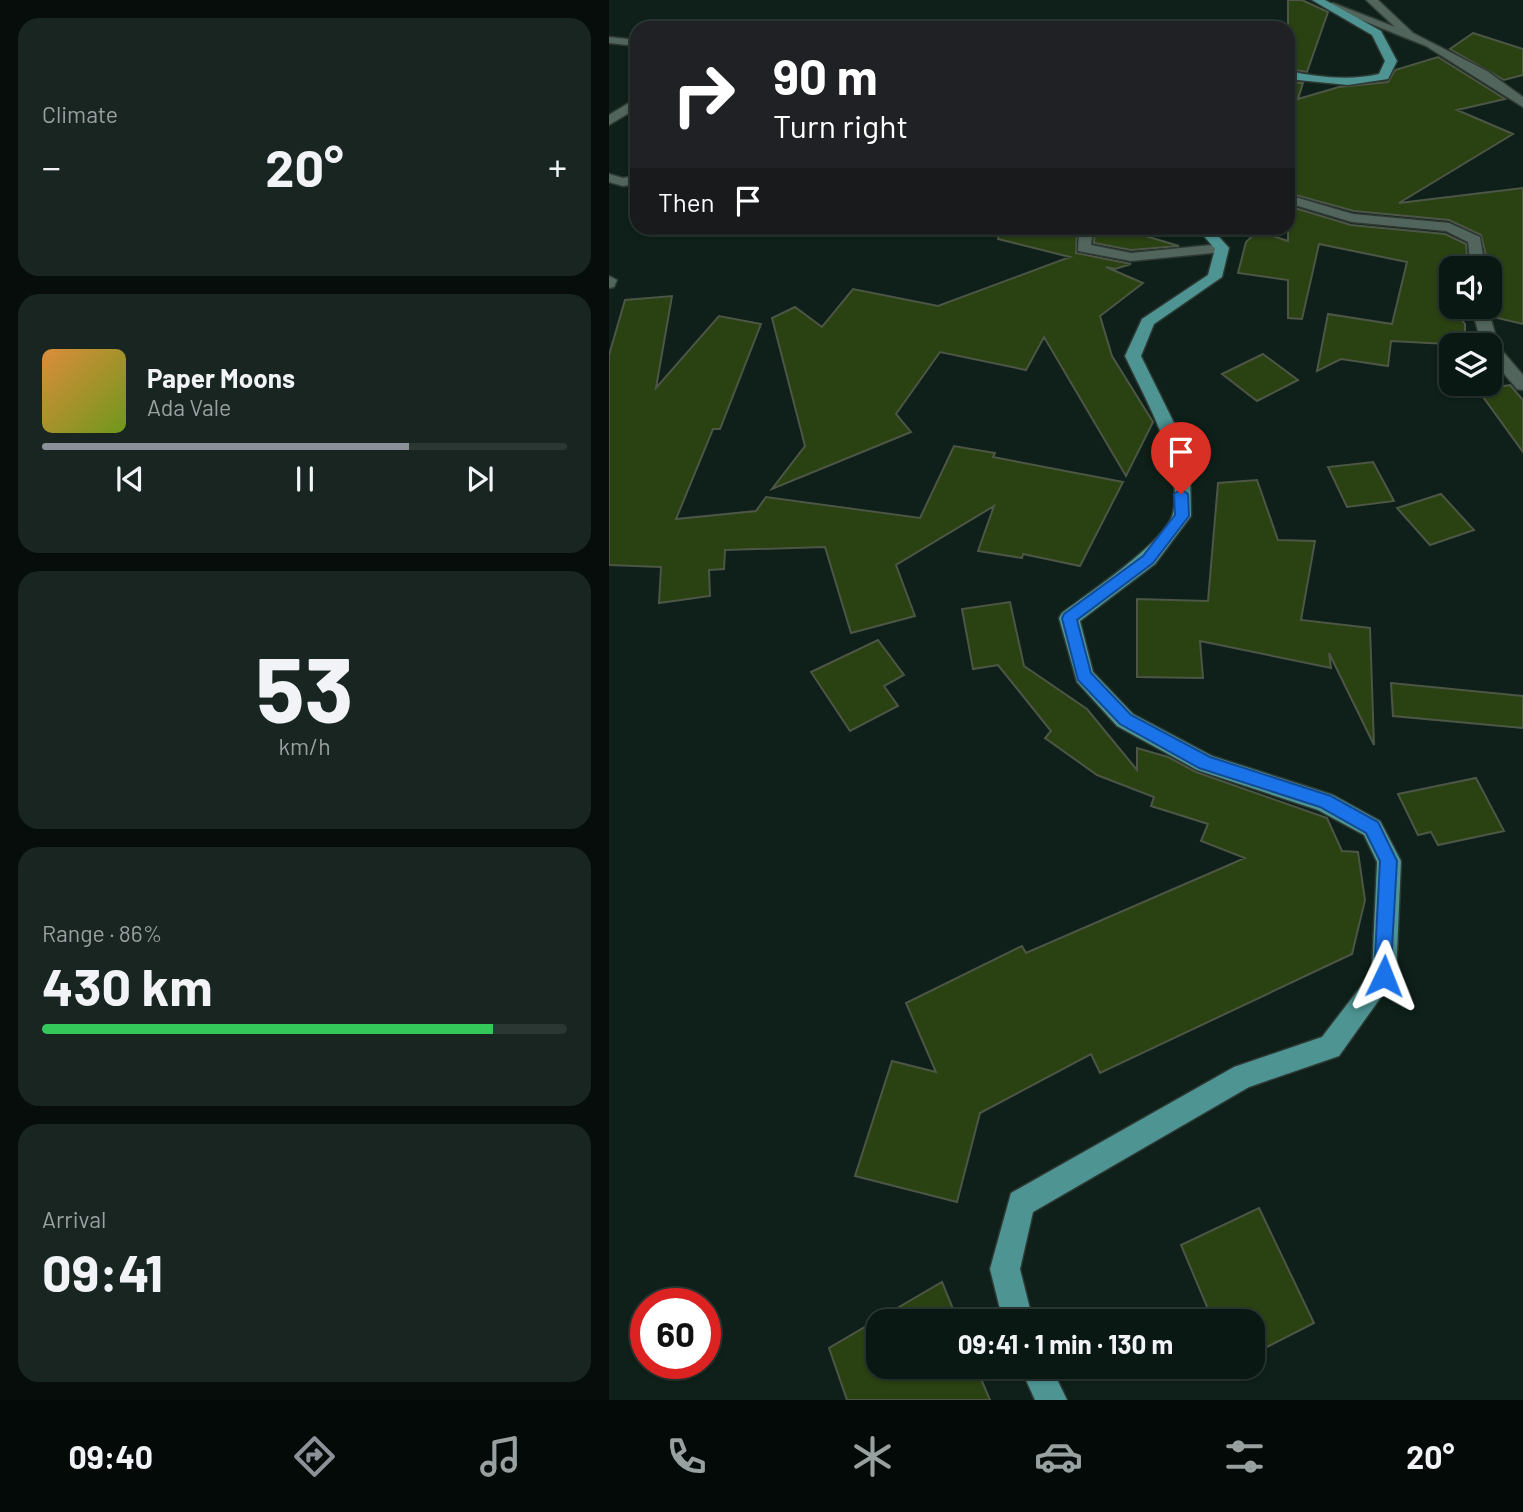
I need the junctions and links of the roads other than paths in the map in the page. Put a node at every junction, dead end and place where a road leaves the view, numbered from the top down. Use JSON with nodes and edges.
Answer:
{"nodes":[{"id":1,"x":1371,"y":0,"type":"edge"},
{"id":2,"x":1323,"y":2,"type":"edge"},
{"id":3,"x":1415,"y":38,"type":"junction"},
{"id":4,"x":609,"y":40,"type":"edge"},
{"id":5,"x":630,"y":42,"type":"edge"},
{"id":6,"x":1295,"y":76,"type":"edge"},
{"id":7,"x":1523,"y":103,"type":"edge"},
{"id":8,"x":630,"y":107,"type":"edge"},
{"id":9,"x":609,"y":121,"type":"edge"},
{"id":10,"x":609,"y":178,"type":"edge"},
{"id":11,"x":630,"y":181,"type":"edge"},
{"id":12,"x":1295,"y":201,"type":"edge"},
{"id":13,"x":1085,"y":235,"type":"edge"},
{"id":14,"x":1210,"y":235,"type":"edge"},
{"id":15,"x":1222,"y":248,"type":"junction"},
{"id":16,"x":1477,"y":256,"type":"edge"},
{"id":17,"x":1483,"y":319,"type":"edge"},
{"id":18,"x":1523,"y":385,"type":"edge"},
{"id":19,"x":1015,"y":1309,"type":"edge"},
{"id":20,"x":1041,"y":1379,"type":"edge"},
{"id":21,"x":1051,"y":1400,"type":"edge"}],
"edges":[{"from":1,"to":3,"type":"street"},
{"from":2,"to":3,"type":"street"},
{"from":2,"to":6,"type":"main road"},
{"from":3,"to":7,"type":"street"},
{"from":4,"to":5,"type":"street"},
{"from":8,"to":9,"type":"street"},
{"from":10,"to":11,"type":"street"},
{"from":12,"to":16,"type":"street"},
{"from":13,"to":15,"type":"street"},
{"from":14,"to":15,"type":"main road"},
{"from":15,"to":19,"type":"main road"},
{"from":17,"to":18,"type":"street"},
{"from":20,"to":21,"type":"main road"}]}
